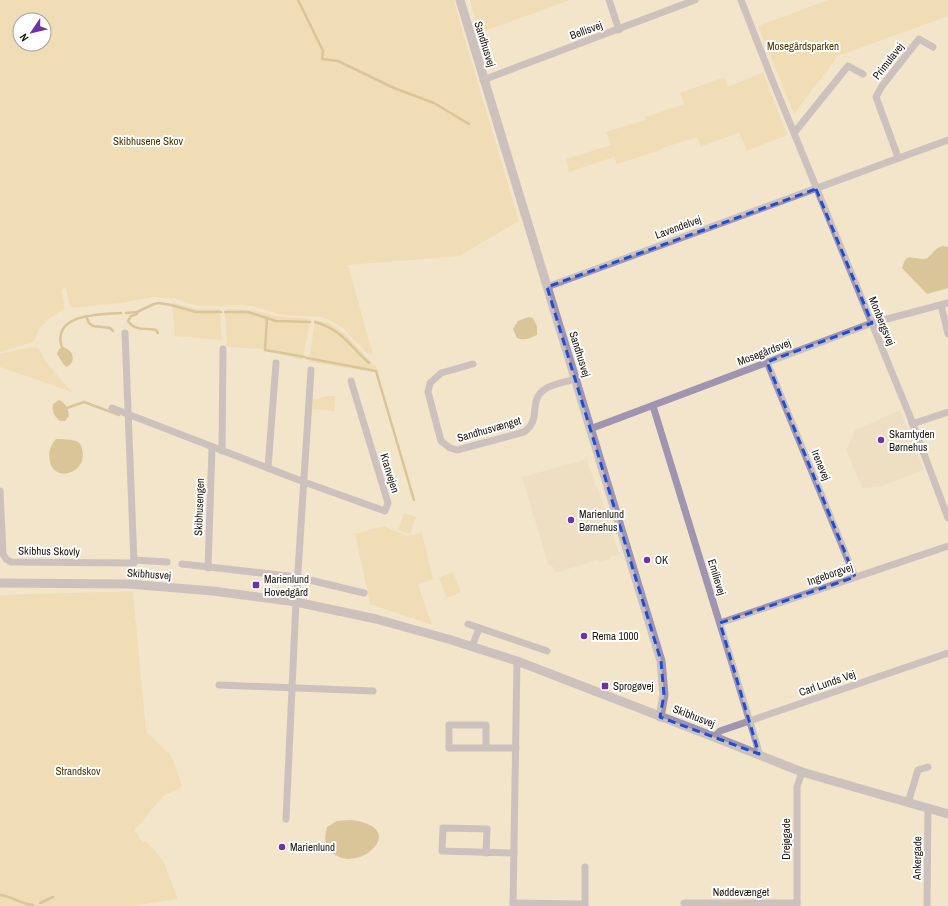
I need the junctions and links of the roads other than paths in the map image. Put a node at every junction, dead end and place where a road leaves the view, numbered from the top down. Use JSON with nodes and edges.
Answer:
{"nodes":[{"id":1,"x":460,"y":0,"type":"edge"},
{"id":2,"x":609,"y":0,"type":"edge"},
{"id":3,"x":695,"y":0,"type":"edge"},
{"id":4,"x":741,"y":0,"type":"edge"},
{"id":5,"x":619,"y":30,"type":"junction"},
{"id":6,"x":933,"y":47,"type":"dead end"},
{"id":7,"x":863,"y":74,"type":"dead end"},
{"id":8,"x":483,"y":80,"type":"junction"},
{"id":9,"x":794,"y":133,"type":"junction"},
{"id":10,"x":948,"y":140,"type":"edge"},
{"id":11,"x":898,"y":157,"type":"junction"},
{"id":12,"x":816,"y":189,"type":"junction"},
{"id":13,"x":547,"y":287,"type":"junction"},
{"id":14,"x":944,"y":304,"type":"edge"},
{"id":15,"x":872,"y":323,"type":"junction"},
{"id":16,"x":125,"y":333,"type":"dead end"},
{"id":17,"x":948,"y":334,"type":"edge"},
{"id":18,"x":223,"y":349,"type":"dead end"},
{"id":19,"x":767,"y":362,"type":"junction"},
{"id":20,"x":276,"y":363,"type":"dead end"},
{"id":21,"x":473,"y":364,"type":"dead end"},
{"id":22,"x":311,"y":370,"type":"dead end"},
{"id":23,"x":575,"y":379,"type":"junction"},
{"id":24,"x":351,"y":381,"type":"dead end"},
{"id":25,"x":653,"y":406,"type":"junction"},
{"id":26,"x":112,"y":408,"type":"dead end"},
{"id":27,"x":948,"y":412,"type":"edge"},
{"id":28,"x":129,"y":415,"type":"junction"},
{"id":29,"x":912,"y":424,"type":"junction"},
{"id":30,"x":590,"y":429,"type":"junction"},
{"id":31,"x":212,"y":447,"type":"junction"},
{"id":32,"x":222,"y":451,"type":"junction"},
{"id":33,"x":268,"y":468,"type":"junction"},
{"id":34,"x":304,"y":482,"type":"junction"},
{"id":35,"x":0,"y":491,"type":"edge"},
{"id":36,"x":945,"y":499,"type":"edge"},
{"id":37,"x":948,"y":518,"type":"edge"},
{"id":38,"x":948,"y":546,"type":"edge"},
{"id":39,"x":134,"y":560,"type":"junction"},
{"id":40,"x":167,"y":562,"type":"dead end"},
{"id":41,"x":182,"y":564,"type":"dead end"},
{"id":42,"x":208,"y":568,"type":"junction"},
{"id":43,"x":297,"y":577,"type":"junction"},
{"id":44,"x":855,"y":577,"type":"junction"},
{"id":45,"x":0,"y":583,"type":"edge"},
{"id":46,"x":364,"y":593,"type":"dead end"},
{"id":47,"x":296,"y":602,"type":"junction"},
{"id":48,"x":720,"y":623,"type":"junction"},
{"id":49,"x":468,"y":624,"type":"dead end"},
{"id":50,"x":478,"y":628,"type":"junction"},
{"id":51,"x":472,"y":647,"type":"junction"},
{"id":52,"x":547,"y":651,"type":"dead end"},
{"id":53,"x":948,"y":653,"type":"edge"},
{"id":54,"x":517,"y":661,"type":"junction"},
{"id":55,"x":219,"y":685,"type":"dead end"},
{"id":56,"x":292,"y":688,"type":"junction"},
{"id":57,"x":373,"y":691,"type":"dead end"},
{"id":58,"x":660,"y":716,"type":"junction"},
{"id":59,"x":750,"y":721,"type":"junction"},
{"id":60,"x":714,"y":737,"type":"junction"},
{"id":61,"x":486,"y":748,"type":"junction"},
{"id":62,"x":516,"y":748,"type":"junction"},
{"id":63,"x":759,"y":754,"type":"junction"},
{"id":64,"x":928,"y":767,"type":"dead end"},
{"id":65,"x":802,"y":772,"type":"junction"},
{"id":66,"x":908,"y":803,"type":"junction"},
{"id":67,"x":928,"y":810,"type":"junction"},
{"id":68,"x":948,"y":814,"type":"edge"},
{"id":69,"x":286,"y":819,"type":"dead end"},
{"id":70,"x":486,"y":853,"type":"junction"},
{"id":71,"x":514,"y":853,"type":"junction"},
{"id":72,"x":585,"y":867,"type":"dead end"},
{"id":73,"x":684,"y":903,"type":"dead end"},
{"id":74,"x":513,"y":905,"type":"edge"},
{"id":75,"x":585,"y":905,"type":"edge"},
{"id":76,"x":797,"y":905,"type":"edge"},
{"id":77,"x":927,"y":906,"type":"edge"}],
"edges":[{"from":1,"to":8,"type":"street","name":"Sandhusvej"},
{"from":2,"to":5,"type":"street"},
{"from":3,"to":5,"type":"street","name":"Bellisvej"},
{"from":4,"to":9,"type":"street","name":"Monbergsvej"},
{"from":5,"to":8,"type":"street","name":"Bellisvej"},
{"from":6,"to":11,"type":"street","name":"Primulavej"},
{"from":7,"to":9,"type":"street"},
{"from":8,"to":13,"type":"street","name":"Sandhusvej"},
{"from":9,"to":12,"type":"street","name":"Monbergsvej"},
{"from":10,"to":11,"type":"street"},
{"from":11,"to":12,"type":"street"},
{"from":12,"to":13,"type":"street","name":"Lavendelvej"},
{"from":12,"to":15,"type":"street","name":"Monbergsvej"},
{"from":13,"to":23,"type":"street","name":"Sandhusvej"},
{"from":14,"to":15,"type":"street","name":"Mosegårdsvej"},
{"from":14,"to":17,"type":"street"},
{"from":15,"to":19,"type":"street","name":"Mosegårdsvej"},
{"from":15,"to":29,"type":"street","name":"Monbergsvej"},
{"from":16,"to":28,"type":"street"},
{"from":18,"to":32,"type":"street"},
{"from":19,"to":25,"type":"street","name":"Mosegårdsvej"},
{"from":19,"to":44,"type":"street","name":"Irenevej"},
{"from":20,"to":33,"type":"street"},
{"from":21,"to":23,"type":"street","name":"Sandhusvænget"},
{"from":22,"to":34,"type":"street"},
{"from":23,"to":30,"type":"street","name":"Sandhusvej"},
{"from":24,"to":34,"type":"street","name":"Kranvejen"},
{"from":25,"to":30,"type":"street","name":"Mosegårdsvej"},
{"from":25,"to":48,"type":"street","name":"Emilievej"},
{"from":26,"to":28,"type":"street","name":"Kranvejen"},
{"from":27,"to":29,"type":"street"},
{"from":28,"to":31,"type":"street","name":"Kranvejen"},
{"from":28,"to":39,"type":"street"},
{"from":29,"to":36,"type":"street","name":"Monbergsvej"},
{"from":30,"to":58,"type":"street","name":"Sandhusvej"},
{"from":31,"to":32,"type":"street","name":"Kranvejen"},
{"from":31,"to":42,"type":"street","name":"Skibhusengen"},
{"from":32,"to":33,"type":"street","name":"Kranvejen"},
{"from":33,"to":34,"type":"street","name":"Kranvejen"},
{"from":34,"to":43,"type":"street"},
{"from":35,"to":39,"type":"street","name":"Skibhus Skovly"},
{"from":36,"to":37,"type":"street","name":"Monbergsvej"},
{"from":38,"to":44,"type":"street","name":"Ingeborgvej"},
{"from":39,"to":40,"type":"street","name":"Skibhus Skovly"},
{"from":41,"to":42,"type":"street"},
{"from":42,"to":43,"type":"street"},
{"from":43,"to":46,"type":"street"},
{"from":43,"to":47,"type":"street"},
{"from":44,"to":48,"type":"street","name":"Ingeborgvej"},
{"from":45,"to":47,"type":"street","name":"Skibhusvej"},
{"from":47,"to":51,"type":"street","name":"Skibhusvej"},
{"from":47,"to":56,"type":"street"},
{"from":48,"to":59,"type":"street","name":"Emilievej"},
{"from":49,"to":50,"type":"street"},
{"from":50,"to":51,"type":"street"},
{"from":50,"to":52,"type":"street"},
{"from":51,"to":54,"type":"street","name":"Skibhusvej"},
{"from":53,"to":59,"type":"street","name":"Carl Lunds Vej"},
{"from":54,"to":58,"type":"street","name":"Skibhusvej"},
{"from":54,"to":62,"type":"street"},
{"from":55,"to":56,"type":"street"},
{"from":56,"to":57,"type":"street"},
{"from":56,"to":69,"type":"street"},
{"from":58,"to":60,"type":"street","name":"Skibhusvej"},
{"from":59,"to":60,"type":"street","name":"Carl Lunds Vej"},
{"from":59,"to":63,"type":"street","name":"Emilievej"},
{"from":60,"to":63,"type":"street","name":"Skibhusvej"},
{"from":61,"to":61,"type":"street"},
{"from":61,"to":62,"type":"street"},
{"from":62,"to":71,"type":"street"},
{"from":63,"to":65,"type":"street","name":"Skibhusvej"},
{"from":64,"to":66,"type":"street"},
{"from":65,"to":66,"type":"street","name":"Skibhusvej"},
{"from":65,"to":76,"type":"street","name":"Drejøgade"},
{"from":66,"to":67,"type":"street","name":"Skibhusvej"},
{"from":67,"to":68,"type":"street","name":"Skibhusvej"},
{"from":67,"to":77,"type":"street","name":"Ankergade"},
{"from":70,"to":70,"type":"street"},
{"from":70,"to":71,"type":"street"},
{"from":71,"to":74,"type":"street"},
{"from":72,"to":75,"type":"street"},
{"from":73,"to":76,"type":"street","name":"Nøddevænget"},
{"from":74,"to":75,"type":"street"}]}
